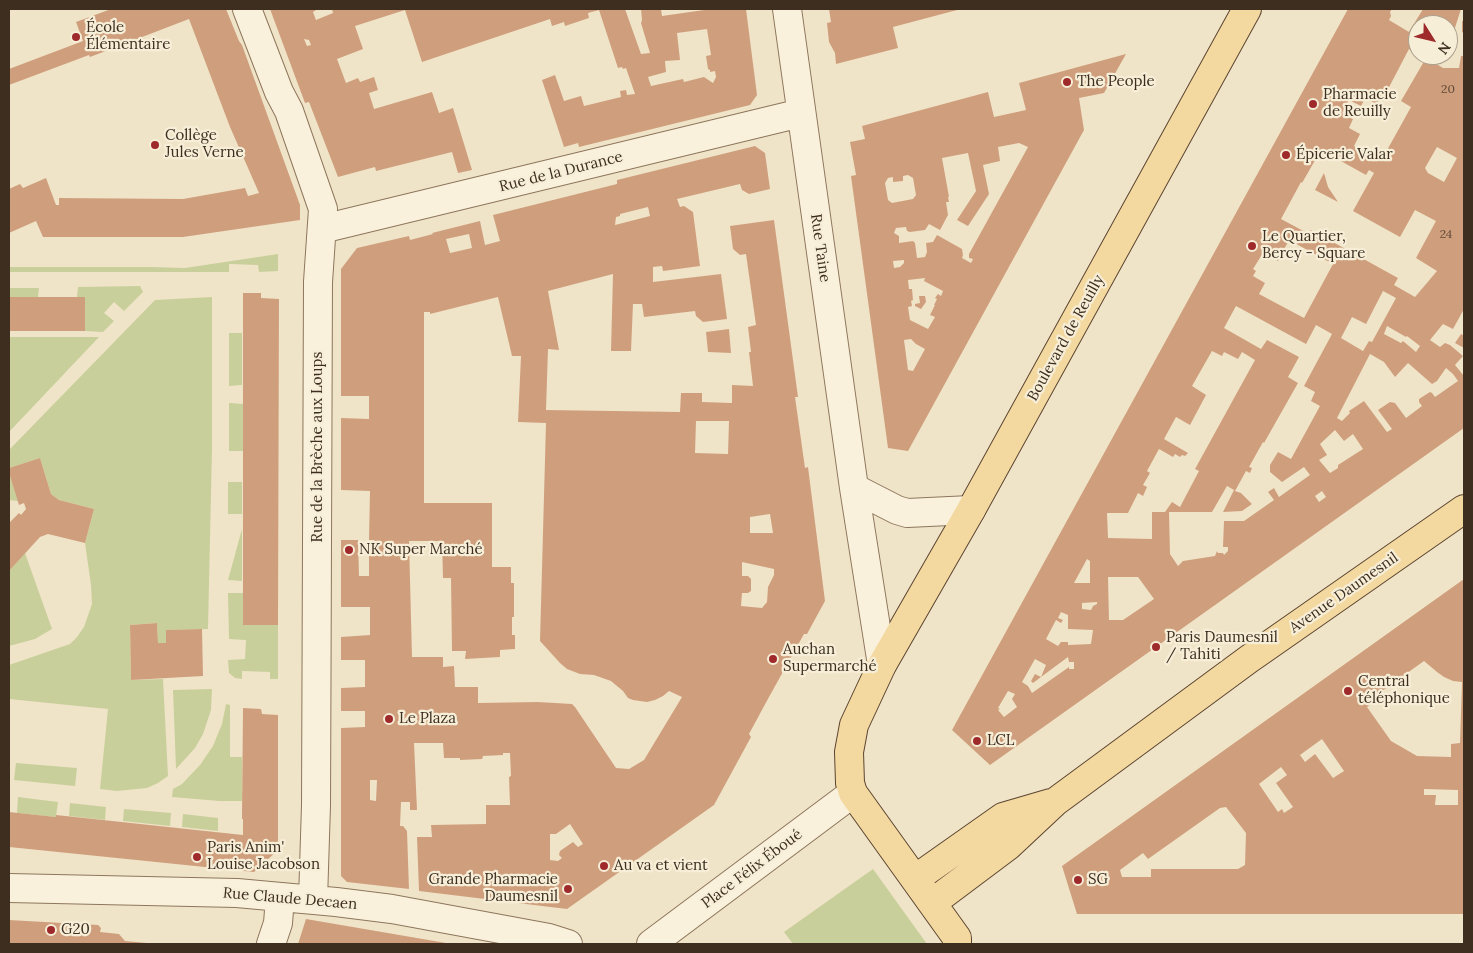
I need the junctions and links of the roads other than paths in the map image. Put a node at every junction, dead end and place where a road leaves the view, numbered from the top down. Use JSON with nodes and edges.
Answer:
{"nodes":[{"id":1,"x":247,"y":9,"type":"edge"},
{"id":2,"x":787,"y":9,"type":"edge"},
{"id":3,"x":1247,"y":9,"type":"edge"},
{"id":4,"x":801,"y":113,"type":"junction"},
{"id":5,"x":322,"y":229,"type":"junction"},
{"id":6,"x":854,"y":488,"type":"junction"},
{"id":7,"x":1464,"y":509,"type":"edge"},
{"id":8,"x":970,"y":510,"type":"junction"},
{"id":9,"x":882,"y":665,"type":"junction"},
{"id":10,"x":853,"y":793,"type":"junction"},
{"id":11,"x":1055,"y":802,"type":"junction"},
{"id":12,"x":915,"y":879,"type":"junction"},
{"id":13,"x":9,"y":888,"type":"edge"},
{"id":14,"x":280,"y":898,"type":"junction"},
{"id":15,"x":313,"y":900,"type":"junction"},
{"id":16,"x":932,"y":903,"type":"junction"},
{"id":17,"x":271,"y":944,"type":"edge"},
{"id":18,"x":568,"y":944,"type":"edge"},
{"id":19,"x":651,"y":944,"type":"edge"},
{"id":20,"x":957,"y":944,"type":"edge"}],
"edges":[{"from":1,"to":5,"type":"street","name":"Rue de la Brèche aux Loups"},
{"from":2,"to":4,"type":"street","name":"Rue Taine"},
{"from":3,"to":8,"type":"main road","name":"Boulevard de Reuilly"},
{"from":4,"to":5,"type":"street","name":"Rue de la Durance"},
{"from":4,"to":6,"type":"street","name":"Rue Taine"},
{"from":5,"to":15,"type":"street","name":"Rue de la Brèche aux Loups"},
{"from":6,"to":8,"type":"street"},
{"from":6,"to":9,"type":"street","name":"Rue Taine"},
{"from":7,"to":11,"type":"main road","name":"Avenue Daumesnil"},
{"from":8,"to":9,"type":"main road","name":"Boulevard de Reuilly"},
{"from":9,"to":10,"type":"main road"},
{"from":10,"to":12,"type":"main road"},
{"from":10,"to":19,"type":"street","name":"Place Félix Éboué"},
{"from":11,"to":12,"type":"main road","name":"Avenue Daumesnil"},
{"from":11,"to":16,"type":"main road","name":"Avenue Daumesnil"},
{"from":12,"to":16,"type":"main road"},
{"from":13,"to":14,"type":"street","name":"Rue Claude Decaen"},
{"from":14,"to":15,"type":"street","name":"Rue Claude Decaen"},
{"from":14,"to":17,"type":"street"},
{"from":15,"to":18,"type":"street","name":"Rue Claude Decaen"},
{"from":16,"to":20,"type":"main road"}]}
